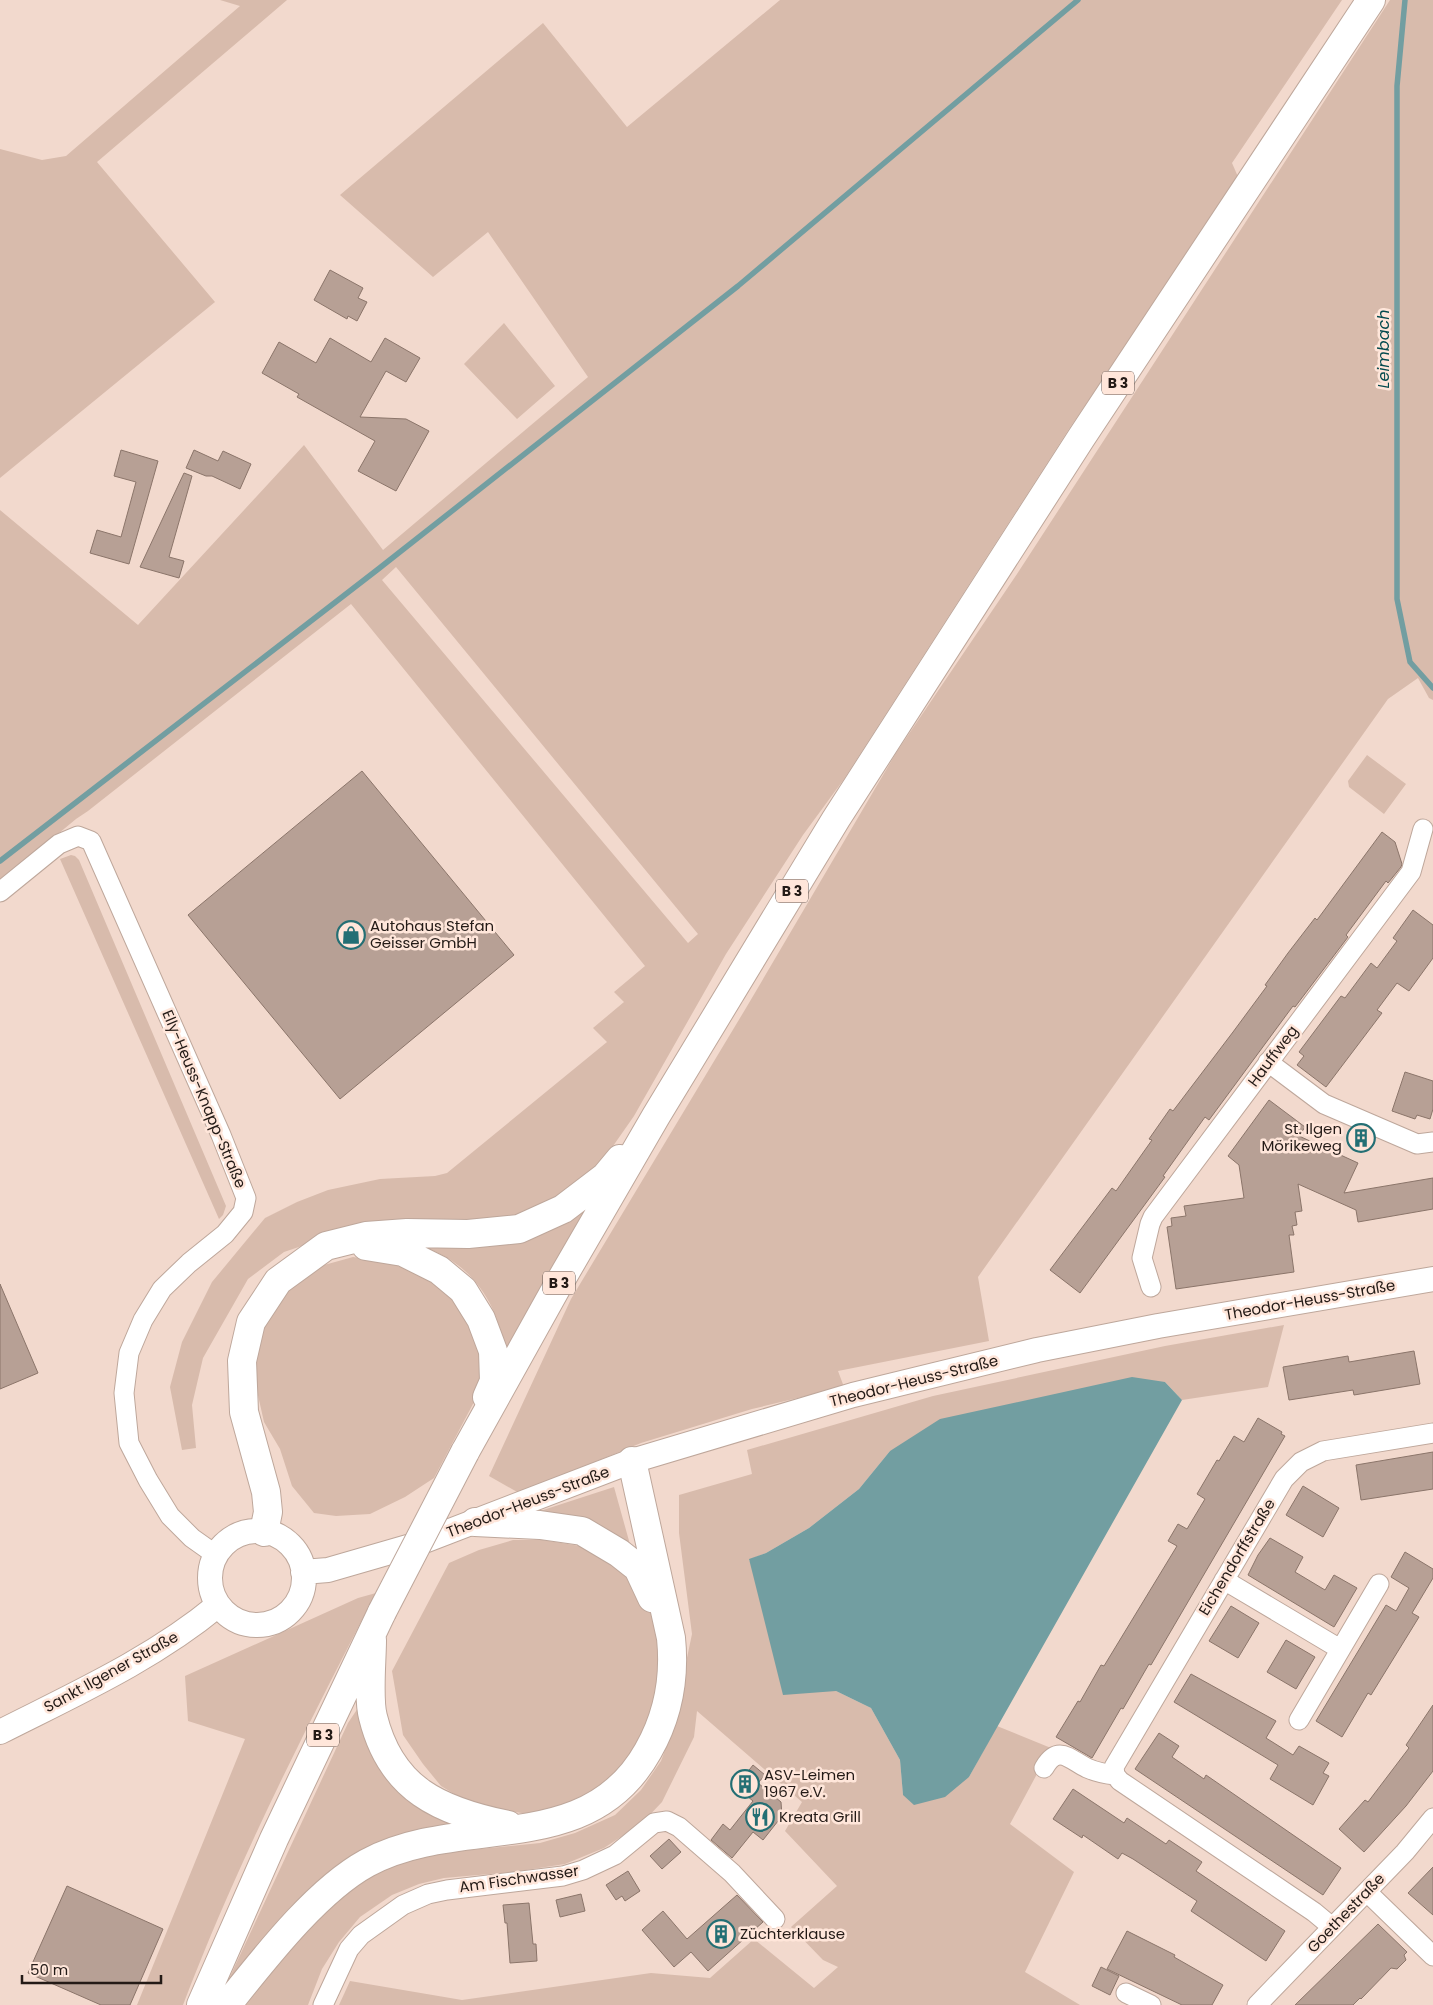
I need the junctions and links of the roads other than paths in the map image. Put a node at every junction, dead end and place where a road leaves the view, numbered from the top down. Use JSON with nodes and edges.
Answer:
{"nodes":[{"id":1,"x":1366,"y":6,"type":"edge"},
{"id":2,"x":1423,"y":829,"type":"dead end"},
{"id":3,"x":0,"y":892,"type":"edge"},
{"id":4,"x":1268,"y":1062,"type":"junction"},
{"id":5,"x":656,"y":1116,"type":"junction"},
{"id":6,"x":1433,"y":1142,"type":"edge"},
{"id":7,"x":326,"y":1246,"type":"junction"},
{"id":8,"x":1433,"y":1280,"type":"edge"},
{"id":9,"x":1151,"y":1287,"type":"dead end"},
{"id":10,"x":1433,"y":1433,"type":"edge"},
{"id":11,"x":465,"y":1452,"type":"junction"},
{"id":12,"x":632,"y":1461,"type":"junction"},
{"id":13,"x":475,"y":1522,"type":"junction"},
{"id":14,"x":264,"y":1532,"type":"junction"},
{"id":15,"x":216,"y":1555,"type":"junction"},
{"id":16,"x":303,"y":1572,"type":"junction"},
{"id":17,"x":1224,"y":1580,"type":"junction"},
{"id":18,"x":1379,"y":1584,"type":"dead end"},
{"id":19,"x":218,"y":1605,"type":"junction"},
{"id":20,"x":377,"y":1621,"type":"junction"},
{"id":21,"x":671,"y":1638,"type":"junction"},
{"id":22,"x":1340,"y":1649,"type":"junction"},
{"id":23,"x":1299,"y":1720,"type":"dead end"},
{"id":24,"x":0,"y":1732,"type":"edge"},
{"id":25,"x":1044,"y":1768,"type":"dead end"},
{"id":26,"x":1115,"y":1775,"type":"junction"},
{"id":27,"x":1433,"y":1818,"type":"edge"},
{"id":28,"x":519,"y":1828,"type":"junction"},
{"id":29,"x":1367,"y":1892,"type":"junction"},
{"id":30,"x":774,"y":1919,"type":"dead end"},
{"id":31,"x":1332,"y":1928,"type":"junction"},
{"id":32,"x":1433,"y":1956,"type":"edge"},
{"id":33,"x":1126,"y":1993,"type":"dead end"},
{"id":34,"x":201,"y":2005,"type":"edge"},
{"id":35,"x":227,"y":2005,"type":"edge"},
{"id":36,"x":323,"y":2005,"type":"edge"},
{"id":37,"x":1151,"y":2005,"type":"edge"},
{"id":38,"x":1257,"y":2005,"type":"edge"}],
"edges":[{"from":1,"to":5,"type":"main road","number":"B 3"},
{"from":2,"to":4,"type":"street","name":"Hauffweg"},
{"from":3,"to":15,"type":"street","name":"Elly-Heuss-Knapp-Straße"},
{"from":4,"to":6,"type":"street"},
{"from":4,"to":9,"type":"street","name":"Hauffweg"},
{"from":5,"to":7,"type":"main road"},
{"from":5,"to":11,"type":"main road","number":"B 3"},
{"from":7,"to":11,"type":"main road"},
{"from":7,"to":14,"type":"main road"},
{"from":8,"to":12,"type":"street","name":"Theodor-Heuss-Straße"},
{"from":10,"to":17,"type":"street","name":"Eichendorffstraße"},
{"from":11,"to":20,"type":"main road","number":"B 3","bridge":true},
{"from":12,"to":13,"type":"street","name":"Theodor-Heuss-Straße"},
{"from":12,"to":21,"type":"main road"},
{"from":13,"to":16,"type":"street","name":"Theodor-Heuss-Straße"},
{"from":13,"to":21,"type":"main road"},
{"from":14,"to":15,"type":"street"},
{"from":14,"to":16,"type":"street"},
{"from":15,"to":19,"type":"street"},
{"from":16,"to":19,"type":"street"},
{"from":17,"to":22,"type":"street"},
{"from":17,"to":26,"type":"street","name":"Eichendorffstraße"},
{"from":18,"to":22,"type":"street"},
{"from":19,"to":24,"type":"street","name":"Sankt Ilgener Straße"},
{"from":20,"to":28,"type":"main road"},
{"from":20,"to":34,"type":"main road","number":"B 3"},
{"from":21,"to":28,"type":"main road"},
{"from":22,"to":23,"type":"street"},
{"from":25,"to":26,"type":"street"},
{"from":26,"to":31,"type":"street"},
{"from":27,"to":29,"type":"street","name":"Goethestraße"},
{"from":28,"to":35,"type":"main road"},
{"from":29,"to":31,"type":"street","name":"Goethestraße"},
{"from":29,"to":32,"type":"street"},
{"from":30,"to":36,"type":"street","name":"Am Fischwasser"},
{"from":31,"to":38,"type":"street","name":"Goethestraße"},
{"from":33,"to":37,"type":"street"}]}
